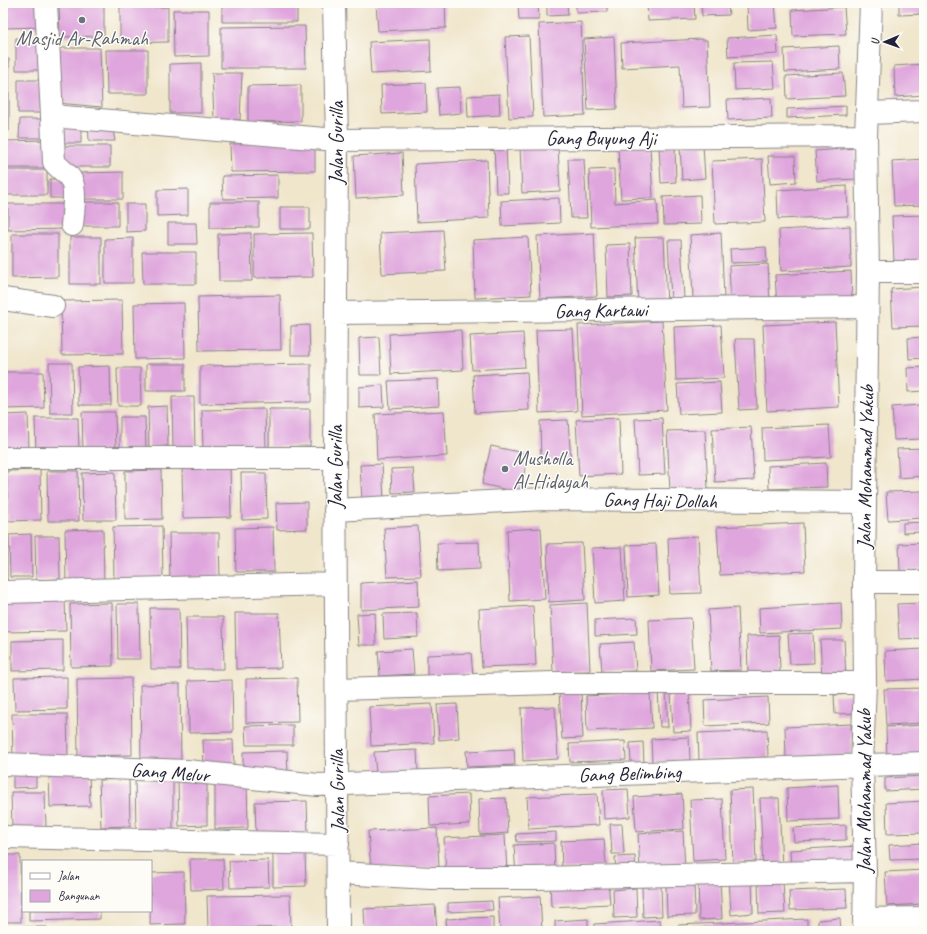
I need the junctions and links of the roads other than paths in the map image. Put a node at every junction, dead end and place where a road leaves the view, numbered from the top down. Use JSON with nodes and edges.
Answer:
{"nodes":[{"id":1,"x":46,"y":3,"type":"edge"},
{"id":2,"x":334,"y":3,"type":"edge"},
{"id":3,"x":871,"y":3,"type":"edge"},
{"id":4,"x":924,"y":111,"type":"edge"},
{"id":5,"x":867,"y":114,"type":"junction"},
{"id":6,"x":52,"y":116,"type":"junction"},
{"id":7,"x":866,"y":136,"type":"junction"},
{"id":8,"x":337,"y":140,"type":"junction"},
{"id":9,"x":72,"y":225,"type":"dead end"},
{"id":10,"x":868,"y":272,"type":"junction"},
{"id":11,"x":924,"y":272,"type":"edge"},
{"id":12,"x":3,"y":299,"type":"edge"},
{"id":13,"x":53,"y":306,"type":"dead end"},
{"id":14,"x":867,"y":307,"type":"junction"},
{"id":15,"x":336,"y":313,"type":"junction"},
{"id":16,"x":3,"y":458,"type":"edge"},
{"id":17,"x":335,"y":458,"type":"junction"},
{"id":18,"x":865,"y":502,"type":"junction"},
{"id":19,"x":335,"y":510,"type":"junction"},
{"id":20,"x":864,"y":582,"type":"junction"},
{"id":21,"x":924,"y":582,"type":"edge"},
{"id":22,"x":336,"y":584,"type":"junction"},
{"id":23,"x":3,"y":592,"type":"edge"},
{"id":24,"x":865,"y":683,"type":"junction"},
{"id":25,"x":337,"y":689,"type":"junction"},
{"id":26,"x":924,"y":763,"type":"edge"},
{"id":27,"x":3,"y":764,"type":"edge"},
{"id":28,"x":862,"y":764,"type":"junction"},
{"id":29,"x":336,"y":784,"type":"junction"},
{"id":30,"x":3,"y":837,"type":"edge"},
{"id":31,"x":338,"y":844,"type":"junction"},
{"id":32,"x":865,"y":871,"type":"junction"},
{"id":33,"x":338,"y":873,"type":"junction"},
{"id":34,"x":924,"y":918,"type":"edge"},
{"id":35,"x":864,"y":925,"type":"edge"},
{"id":36,"x":338,"y":931,"type":"edge"}],
"edges":[{"from":1,"to":6,"type":"street"},
{"from":2,"to":8,"type":"street","name":"Jalan Gurilla"},
{"from":3,"to":5,"type":"street","name":"Jalan Mohammad Yakub"},
{"from":4,"to":5,"type":"street"},
{"from":5,"to":7,"type":"street","name":"Jalan Mohammad Yakub"},
{"from":6,"to":8,"type":"street","name":"Gang Buyung Aji"},
{"from":6,"to":9,"type":"street"},
{"from":7,"to":8,"type":"street","name":"Gang Buyung Aji"},
{"from":7,"to":10,"type":"street","name":"Jalan Mohammad Yakub"},
{"from":8,"to":15,"type":"street","name":"Jalan Gurilla"},
{"from":10,"to":11,"type":"street"},
{"from":10,"to":14,"type":"street","name":"Jalan Mohammad Yakub"},
{"from":12,"to":13,"type":"street"},
{"from":14,"to":15,"type":"street","name":"Gang Kartawi"},
{"from":14,"to":18,"type":"street","name":"Jalan Mohammad Yakub"},
{"from":15,"to":17,"type":"street","name":"Jalan Gurilla"},
{"from":16,"to":17,"type":"street"},
{"from":17,"to":19,"type":"street","name":"Jalan Gurilla"},
{"from":18,"to":19,"type":"street","name":"Gang Haji Dollah"},
{"from":18,"to":20,"type":"street","name":"Jalan Mohammad Yakub"},
{"from":19,"to":22,"type":"street","name":"Jalan Gurilla"},
{"from":20,"to":21,"type":"street"},
{"from":20,"to":24,"type":"street","name":"Jalan Mohammad Yakub"},
{"from":22,"to":23,"type":"street"},
{"from":22,"to":25,"type":"street","name":"Jalan Gurilla"},
{"from":24,"to":25,"type":"street"},
{"from":24,"to":28,"type":"street","name":"Jalan Mohammad Yakub"},
{"from":25,"to":29,"type":"street","name":"Jalan Gurilla"},
{"from":26,"to":28,"type":"street","name":"Gang Belimbing"},
{"from":27,"to":29,"type":"street","name":"Gang Melur"},
{"from":28,"to":29,"type":"street","name":"Gang Belimbing"},
{"from":28,"to":32,"type":"street","name":"Jalan Mohammad Yakub"},
{"from":29,"to":31,"type":"street","name":"Jalan Gurilla"},
{"from":30,"to":31,"type":"street"},
{"from":31,"to":33,"type":"street","name":"Jalan Gurilla"},
{"from":32,"to":33,"type":"street"},
{"from":32,"to":35,"type":"street","name":"Jalan Mohammad Yakub"},
{"from":33,"to":36,"type":"street","name":"Jalan Gurilla"},
{"from":34,"to":35,"type":"street"}]}
